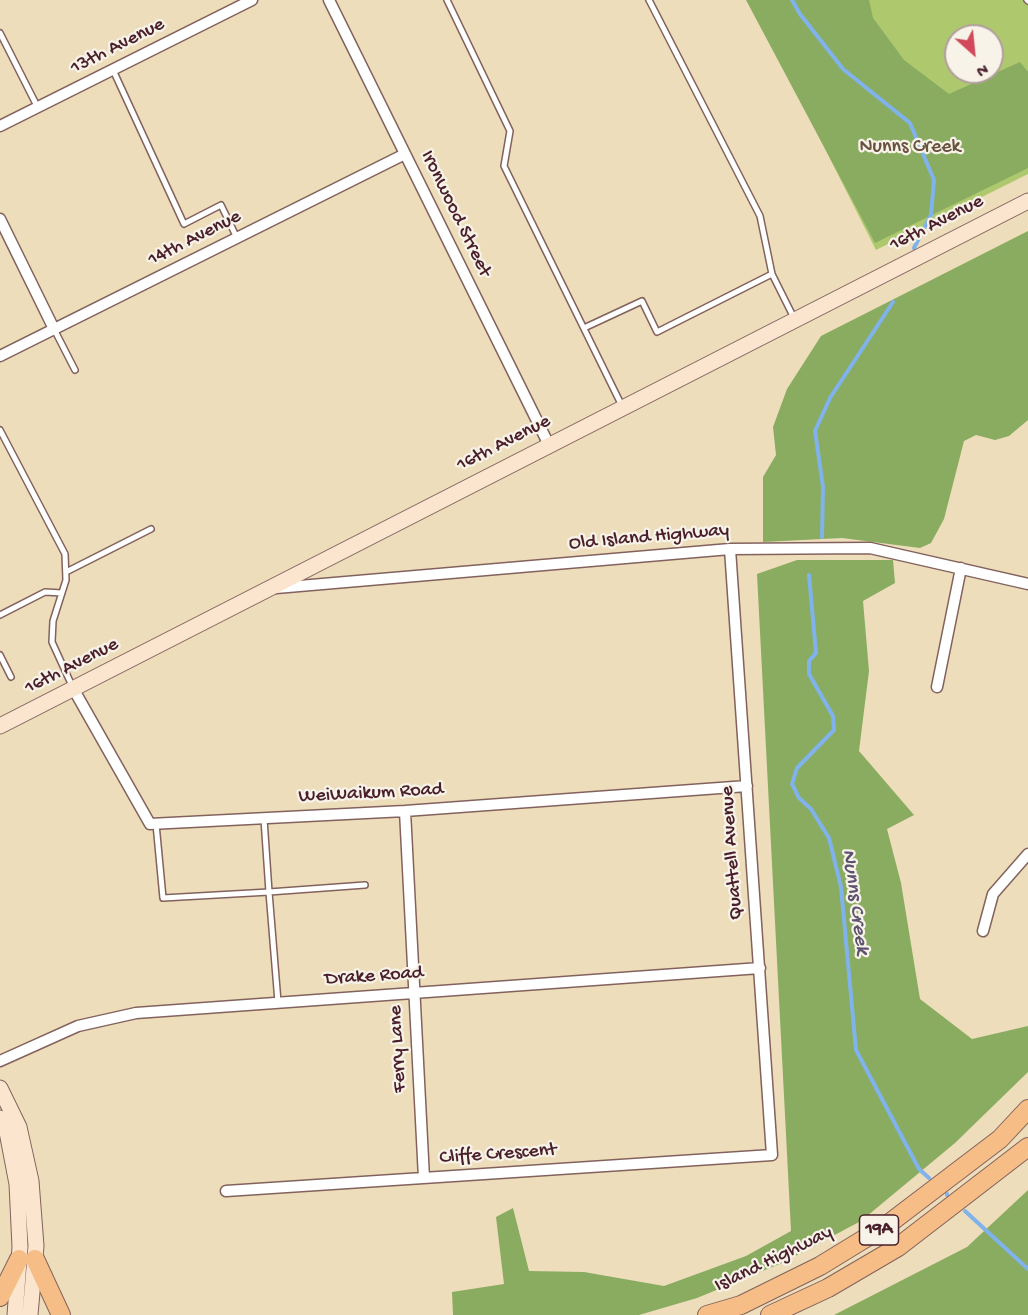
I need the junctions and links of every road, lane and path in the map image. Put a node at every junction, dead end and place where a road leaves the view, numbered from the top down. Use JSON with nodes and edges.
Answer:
{"nodes":[{"id":1,"x":252,"y":0,"type":"edge"},
{"id":2,"x":329,"y":0,"type":"edge"},
{"id":3,"x":447,"y":0,"type":"edge"},
{"id":4,"x":649,"y":0,"type":"edge"},
{"id":5,"x":0,"y":33,"type":"edge"},
{"id":6,"x":113,"y":70,"type":"junction"},
{"id":7,"x":38,"y":107,"type":"junction"},
{"id":8,"x":0,"y":126,"type":"edge"},
{"id":9,"x":405,"y":154,"type":"junction"},
{"id":10,"x":1028,"y":201,"type":"edge"},
{"id":11,"x":0,"y":219,"type":"edge"},
{"id":12,"x":237,"y":238,"type":"junction"},
{"id":13,"x":772,"y":274,"type":"junction"},
{"id":14,"x":795,"y":320,"type":"junction"},
{"id":15,"x":584,"y":328,"type":"junction"},
{"id":16,"x":54,"y":329,"type":"junction"},
{"id":17,"x":0,"y":356,"type":"edge"},
{"id":18,"x":75,"y":370,"type":"dead end"},
{"id":19,"x":623,"y":407,"type":"junction"},
{"id":20,"x":0,"y":430,"type":"edge"},
{"id":21,"x":549,"y":445,"type":"junction"},
{"id":22,"x":151,"y":529,"type":"dead end"},
{"id":23,"x":730,"y":549,"type":"junction"},
{"id":24,"x":961,"y":568,"type":"junction"},
{"id":25,"x":66,"y":572,"type":"junction"},
{"id":26,"x":1028,"y":584,"type":"edge"},
{"id":27,"x":270,"y":589,"type":"junction"},
{"id":28,"x":62,"y":593,"type":"junction"},
{"id":29,"x":0,"y":615,"type":"edge"},
{"id":30,"x":0,"y":655,"type":"edge"},
{"id":31,"x":11,"y":677,"type":"dead end"},
{"id":32,"x":937,"y":687,"type":"dead end"},
{"id":33,"x":74,"y":690,"type":"junction"},
{"id":34,"x":0,"y":726,"type":"edge"},
{"id":35,"x":747,"y":786,"type":"junction"},
{"id":36,"x":405,"y":811,"type":"junction"},
{"id":37,"x":264,"y":818,"type":"junction"},
{"id":38,"x":156,"y":824,"type":"junction"},
{"id":39,"x":1028,"y":854,"type":"edge"},
{"id":40,"x":365,"y":885,"type":"dead end"},
{"id":41,"x":269,"y":892,"type":"junction"},
{"id":42,"x":983,"y":931,"type":"dead end"},
{"id":43,"x":760,"y":968,"type":"junction"},
{"id":44,"x":414,"y":993,"type":"junction"},
{"id":45,"x":278,"y":1002,"type":"junction"},
{"id":46,"x":0,"y":1061,"type":"edge"},
{"id":47,"x":0,"y":1088,"type":"edge"},
{"id":48,"x":1028,"y":1109,"type":"edge"},
{"id":49,"x":0,"y":1118,"type":"edge"},
{"id":50,"x":1028,"y":1147,"type":"edge"},
{"id":51,"x":772,"y":1155,"type":"joint"},
{"id":52,"x":424,"y":1178,"type":"junction"},
{"id":53,"x":226,"y":1191,"type":"dead end"},
{"id":54,"x":27,"y":1259,"type":"junction"},
{"id":55,"x":0,"y":1297,"type":"edge"},
{"id":56,"x":15,"y":1315,"type":"edge"},
{"id":57,"x":30,"y":1315,"type":"edge"},
{"id":58,"x":61,"y":1315,"type":"edge"},
{"id":59,"x":707,"y":1315,"type":"edge"},
{"id":60,"x":770,"y":1315,"type":"edge"}],
"edges":[{"from":1,"to":6,"type":"street","name":"13th Avenue"},
{"from":2,"to":9,"type":"street","name":"Ironwood Street"},
{"from":3,"to":15,"type":"lane"},
{"from":4,"to":13,"type":"lane"},
{"from":5,"to":7,"type":"lane"},
{"from":6,"to":7,"type":"street","name":"13th Avenue"},
{"from":6,"to":12,"type":"lane"},
{"from":7,"to":8,"type":"street","name":"13th Avenue"},
{"from":9,"to":12,"type":"street","name":"14th Avenue"},
{"from":9,"to":21,"type":"street","name":"Ironwood Street"},
{"from":10,"to":14,"type":"street","name":"16th Avenue"},
{"from":11,"to":16,"type":"street"},
{"from":12,"to":16,"type":"street","name":"14th Avenue"},
{"from":13,"to":14,"type":"lane"},
{"from":13,"to":15,"type":"lane"},
{"from":14,"to":19,"type":"street","name":"16th Avenue"},
{"from":15,"to":19,"type":"lane"},
{"from":16,"to":17,"type":"street","name":"14th Avenue"},
{"from":16,"to":18,"type":"lane"},
{"from":19,"to":21,"type":"street","name":"16th Avenue"},
{"from":20,"to":25,"type":"lane"},
{"from":21,"to":27,"type":"street","name":"16th Avenue"},
{"from":22,"to":25,"type":"lane"},
{"from":23,"to":24,"type":"street","name":"Old Island Highway"},
{"from":23,"to":27,"type":"street","name":"Old Island Highway"},
{"from":23,"to":35,"type":"street","name":"Quattell Avenue"},
{"from":24,"to":26,"type":"street","name":"Old Island Highway"},
{"from":24,"to":32,"type":"street"},
{"from":25,"to":28,"type":"lane"},
{"from":27,"to":33,"type":"street","name":"16th Avenue"},
{"from":28,"to":29,"type":"lane"},
{"from":28,"to":33,"type":"lane"},
{"from":30,"to":31,"type":"lane"},
{"from":33,"to":34,"type":"street","name":"16th Avenue"},
{"from":33,"to":38,"type":"street"},
{"from":35,"to":36,"type":"street","name":"WeiWaikum Road"},
{"from":35,"to":43,"type":"street","name":"Quattell Avenue"},
{"from":36,"to":37,"type":"street","name":"WeiWaikum Road"},
{"from":36,"to":44,"type":"street","name":"Ferry Lane"},
{"from":37,"to":38,"type":"street","name":"WeiWaikum Road"},
{"from":37,"to":41,"type":"lane"},
{"from":38,"to":41,"type":"lane"},
{"from":39,"to":42,"type":"street"},
{"from":40,"to":41,"type":"lane"},
{"from":41,"to":45,"type":"lane"},
{"from":43,"to":44,"type":"street","name":"Drake Road"},
{"from":43,"to":51,"type":"street","name":"Quattell Avenue"},
{"from":44,"to":45,"type":"street","name":"Drake Road"},
{"from":44,"to":52,"type":"street","name":"Ferry Lane"},
{"from":45,"to":46,"type":"street","name":"Drake Road"},
{"from":47,"to":54,"type":"street"},
{"from":48,"to":59,"type":"main road","name":"Island Highway","number":"19A"},
{"from":49,"to":54,"type":"street"},
{"from":50,"to":60,"type":"main road","number":"19A"},
{"from":51,"to":52,"type":"street","name":"Cliffe Crescent"},
{"from":52,"to":53,"type":"street","name":"Cliffe Crescent"},
{"from":54,"to":55,"type":"main road"},
{"from":54,"to":56,"type":"street"},
{"from":54,"to":57,"type":"street"},
{"from":54,"to":58,"type":"main road"}]}
